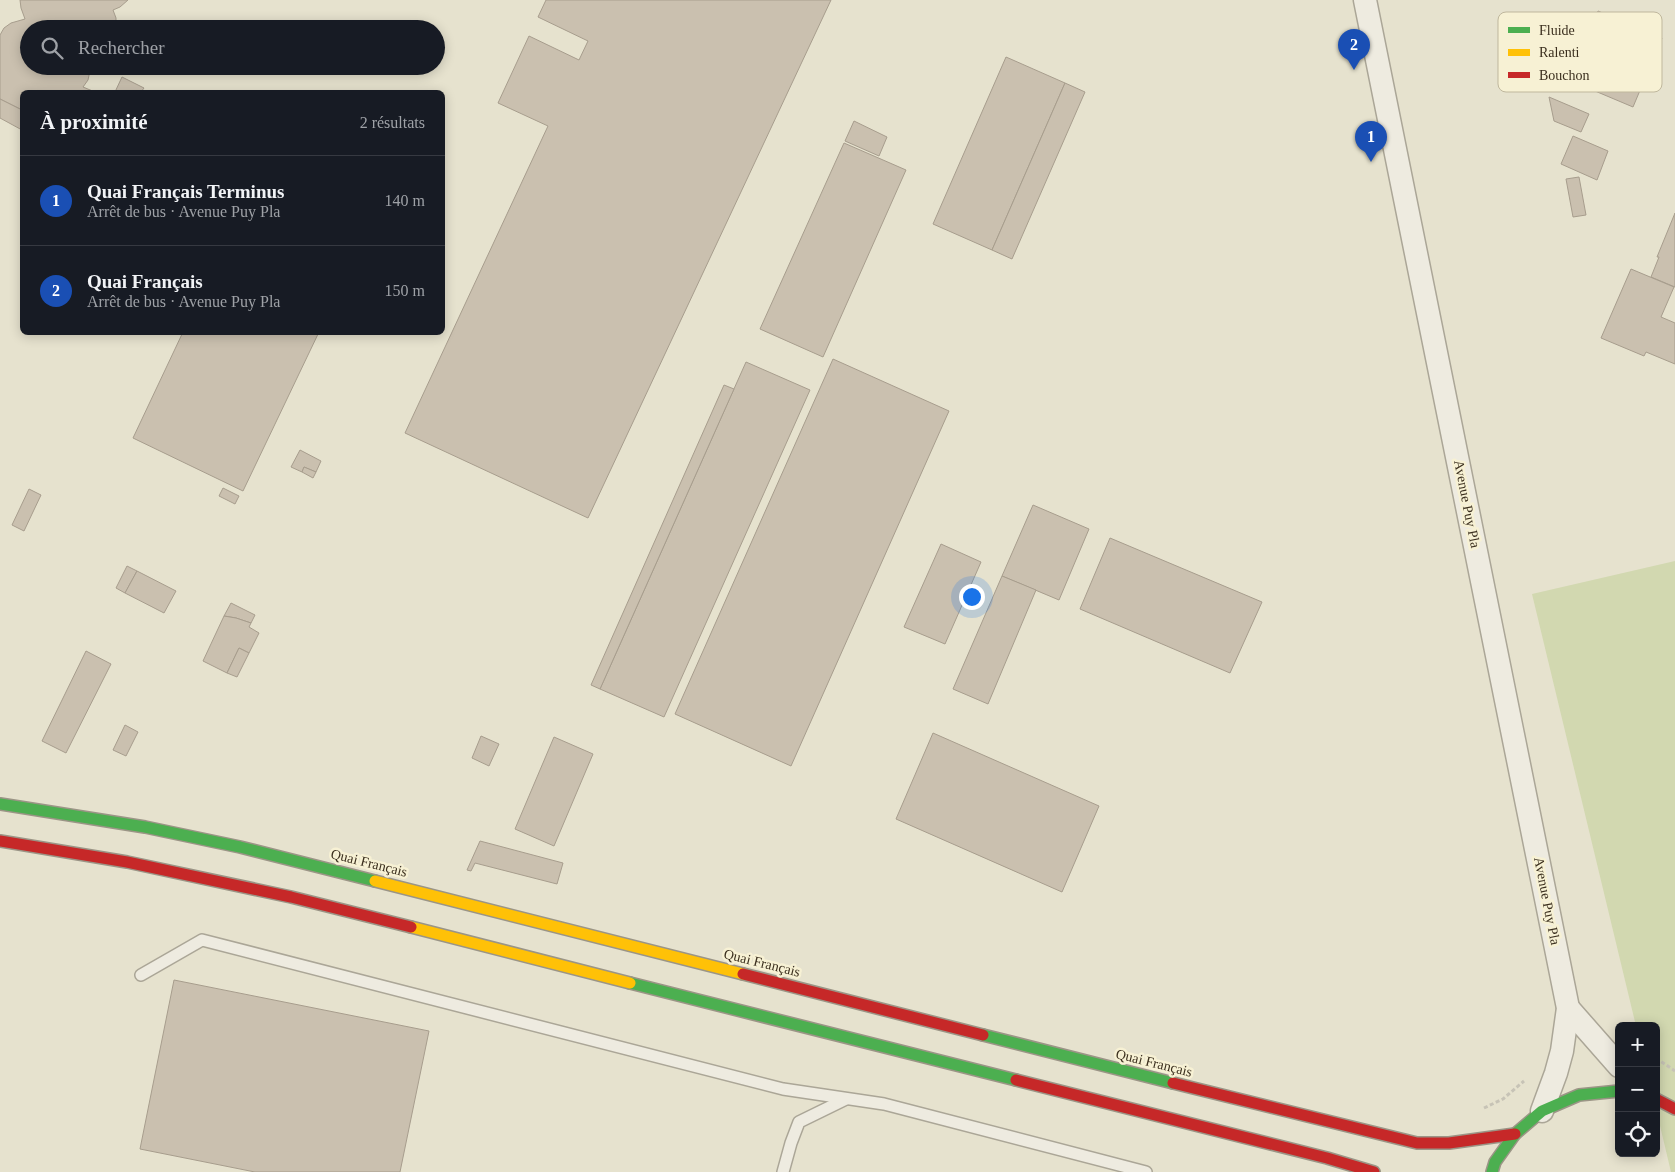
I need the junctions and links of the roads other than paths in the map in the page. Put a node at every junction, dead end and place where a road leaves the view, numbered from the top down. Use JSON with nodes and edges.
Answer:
{"nodes":[{"id":1,"x":1365,"y":0,"type":"edge"},
{"id":2,"x":0,"y":804,"type":"edge"},
{"id":3,"x":0,"y":841,"type":"edge"},
{"id":4,"x":140,"y":975,"type":"dead end"},
{"id":5,"x":1568,"y":1008,"type":"junction"},
{"id":6,"x":1615,"y":1061,"type":"edge"},
{"id":7,"x":1615,"y":1091,"type":"edge"},
{"id":8,"x":846,"y":1099,"type":"junction"},
{"id":9,"x":1542,"y":1111,"type":"junction"},
{"id":10,"x":1515,"y":1134,"type":"junction"},
{"id":11,"x":783,"y":1172,"type":"edge"},
{"id":12,"x":1146,"y":1172,"type":"edge"},
{"id":13,"x":1374,"y":1172,"type":"edge"},
{"id":14,"x":1492,"y":1172,"type":"edge"}],
"edges":[{"from":1,"to":5,"type":"street","name":"Avenue Puy Pla"},
{"from":2,"to":10,"type":"main road","name":"Quai Français"},
{"from":3,"to":13,"type":"main road"},
{"from":4,"to":8,"type":"lane"},
{"from":5,"to":6,"type":"street","name":"Avenue Puy Pla"},
{"from":5,"to":9,"type":"street","name":"Avenue Puy Pla"},
{"from":7,"to":9,"type":"main road"},
{"from":8,"to":11,"type":"lane"},
{"from":8,"to":12,"type":"lane"},
{"from":9,"to":10,"type":"main road"},
{"from":10,"to":14,"type":"main road"}]}
